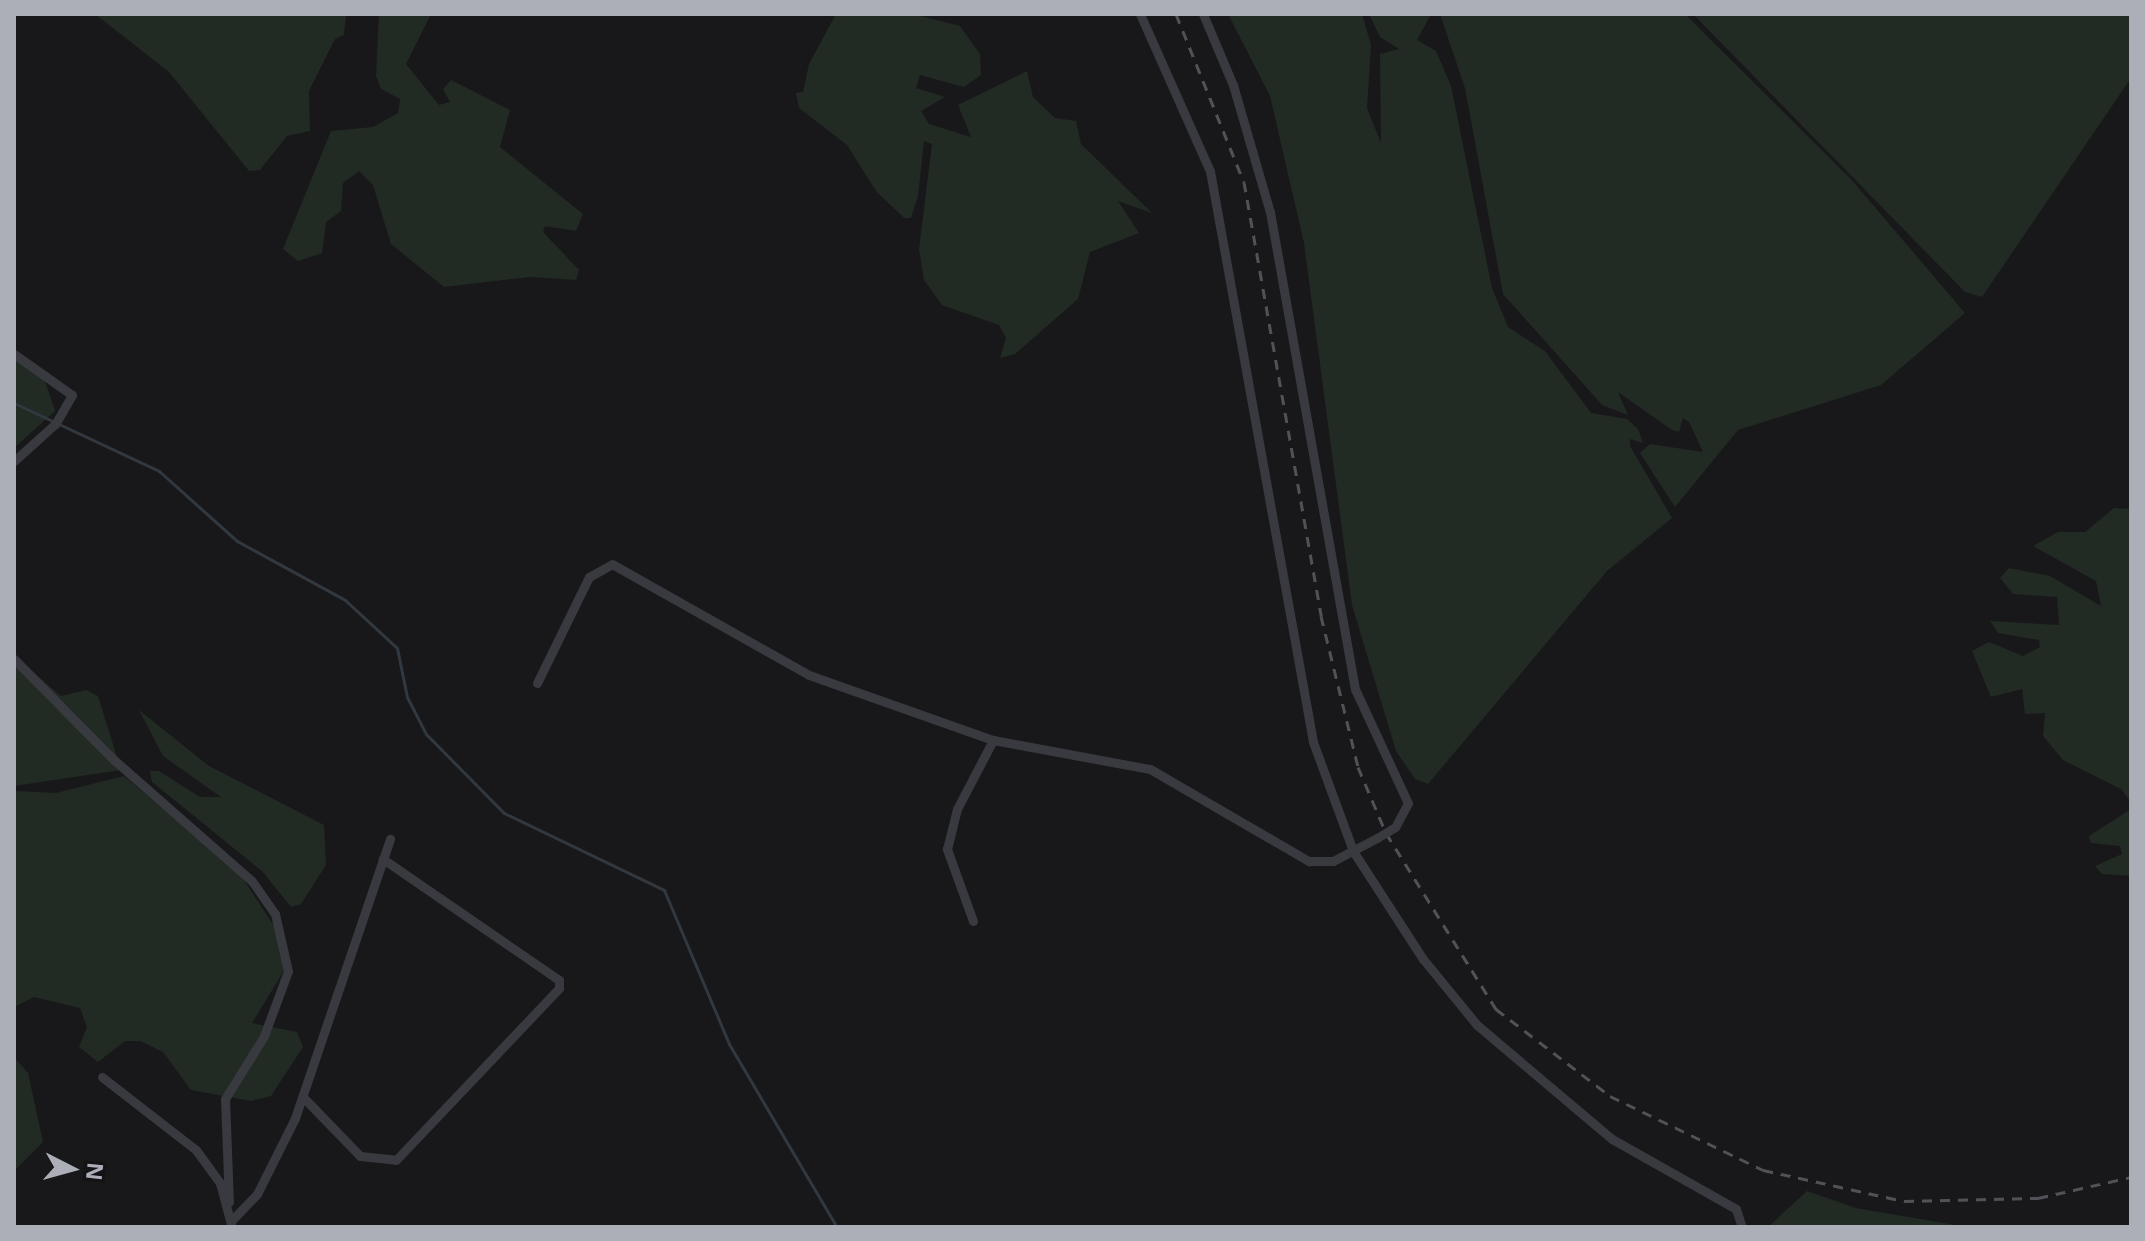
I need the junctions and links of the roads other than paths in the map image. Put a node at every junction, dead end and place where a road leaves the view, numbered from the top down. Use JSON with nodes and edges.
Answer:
{"nodes":[{"id":1,"x":1140,"y":14,"type":"edge"},
{"id":2,"x":1203,"y":14,"type":"edge"},
{"id":3,"x":14,"y":354,"type":"edge"},
{"id":4,"x":14,"y":461,"type":"edge"},
{"id":5,"x":14,"y":659,"type":"edge"},
{"id":6,"x":537,"y":683,"type":"dead end"},
{"id":7,"x":993,"y":740,"type":"junction"},
{"id":8,"x":390,"y":839,"type":"dead end"},
{"id":9,"x":1353,"y":851,"type":"junction"},
{"id":10,"x":383,"y":859,"type":"junction"},
{"id":11,"x":973,"y":921,"type":"dead end"},
{"id":12,"x":102,"y":1077,"type":"dead end"},
{"id":13,"x":303,"y":1097,"type":"junction"},
{"id":14,"x":229,"y":1202,"type":"junction"},
{"id":15,"x":231,"y":1224,"type":"edge"},
{"id":16,"x":1742,"y":1227,"type":"edge"}],
"edges":[{"from":1,"to":9,"type":"street"},
{"from":2,"to":9,"type":"street","bridge":true},
{"from":3,"to":4,"type":"street"},
{"from":5,"to":14,"type":"street"},
{"from":6,"to":7,"type":"street"},
{"from":7,"to":9,"type":"street"},
{"from":7,"to":11,"type":"street"},
{"from":8,"to":10,"type":"street"},
{"from":9,"to":16,"type":"street"},
{"from":10,"to":13,"type":"street"},
{"from":10,"to":13,"type":"street"},
{"from":12,"to":14,"type":"street"},
{"from":13,"to":15,"type":"street"},
{"from":14,"to":15,"type":"street"}]}
